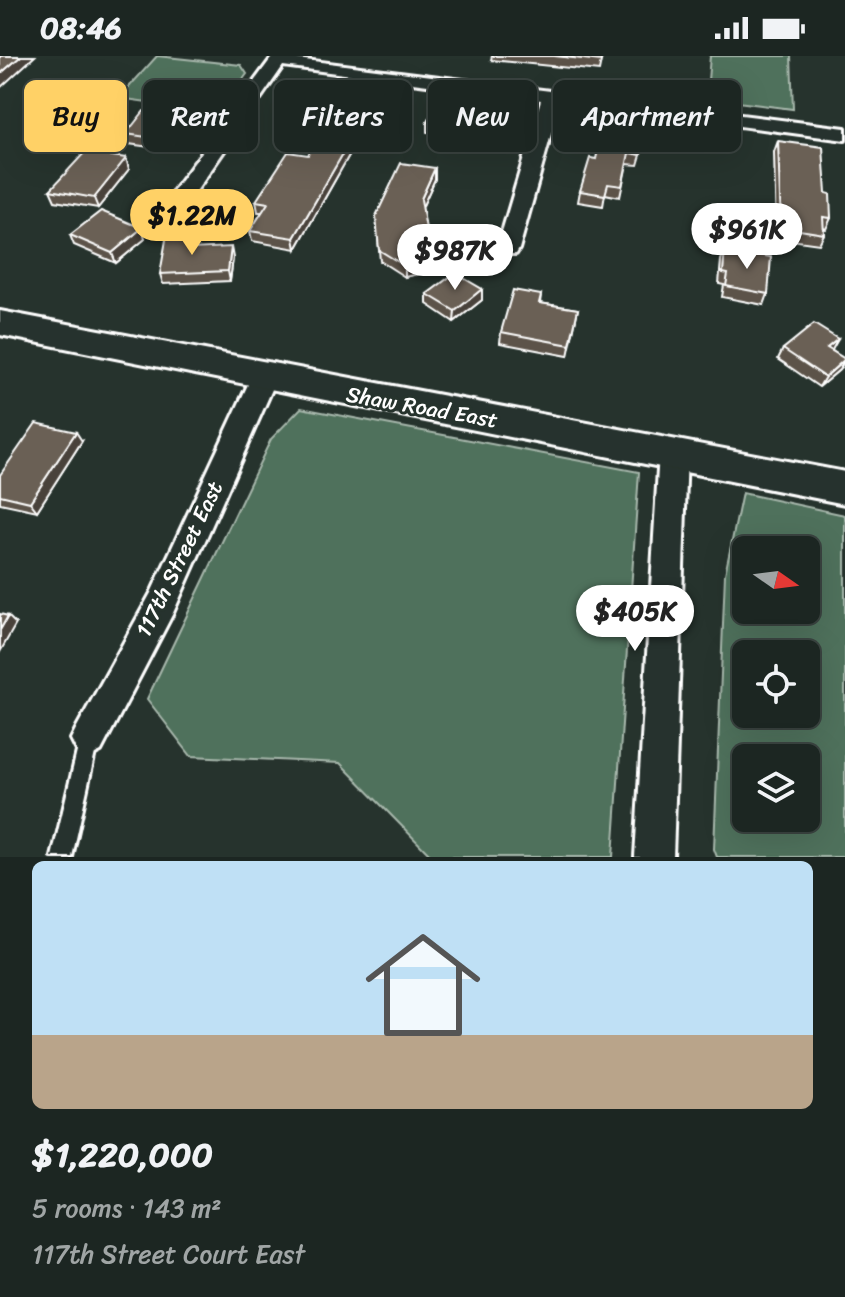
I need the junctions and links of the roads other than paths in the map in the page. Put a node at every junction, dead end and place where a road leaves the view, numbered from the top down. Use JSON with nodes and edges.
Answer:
{"nodes":[{"id":1,"x":552,"y":96,"type":"junction"},
{"id":2,"x":845,"y":134,"type":"edge"},
{"id":3,"x":182,"y":195,"type":"dead end"},
{"id":4,"x":508,"y":249,"type":"dead end"},
{"id":5,"x":0,"y":323,"type":"edge"},
{"id":6,"x":264,"y":378,"type":"junction"},
{"id":7,"x":673,"y":452,"type":"junction"},
{"id":8,"x":845,"y":488,"type":"edge"},
{"id":9,"x":89,"y":739,"type":"joint"},
{"id":10,"x":62,"y":857,"type":"edge"},
{"id":11,"x":654,"y":857,"type":"edge"}],
"edges":[{"from":1,"to":2,"type":"street"},
{"from":1,"to":3,"type":"street"},
{"from":1,"to":4,"type":"street"},
{"from":5,"to":6,"type":"main road","name":"Shaw Road East"},
{"from":6,"to":7,"type":"main road","name":"Shaw Road East"},
{"from":6,"to":9,"type":"street","name":"117th Street East"},
{"from":7,"to":8,"type":"main road","name":"Shaw Road East"},
{"from":7,"to":11,"type":"street"},
{"from":9,"to":10,"type":"lane"}]}
